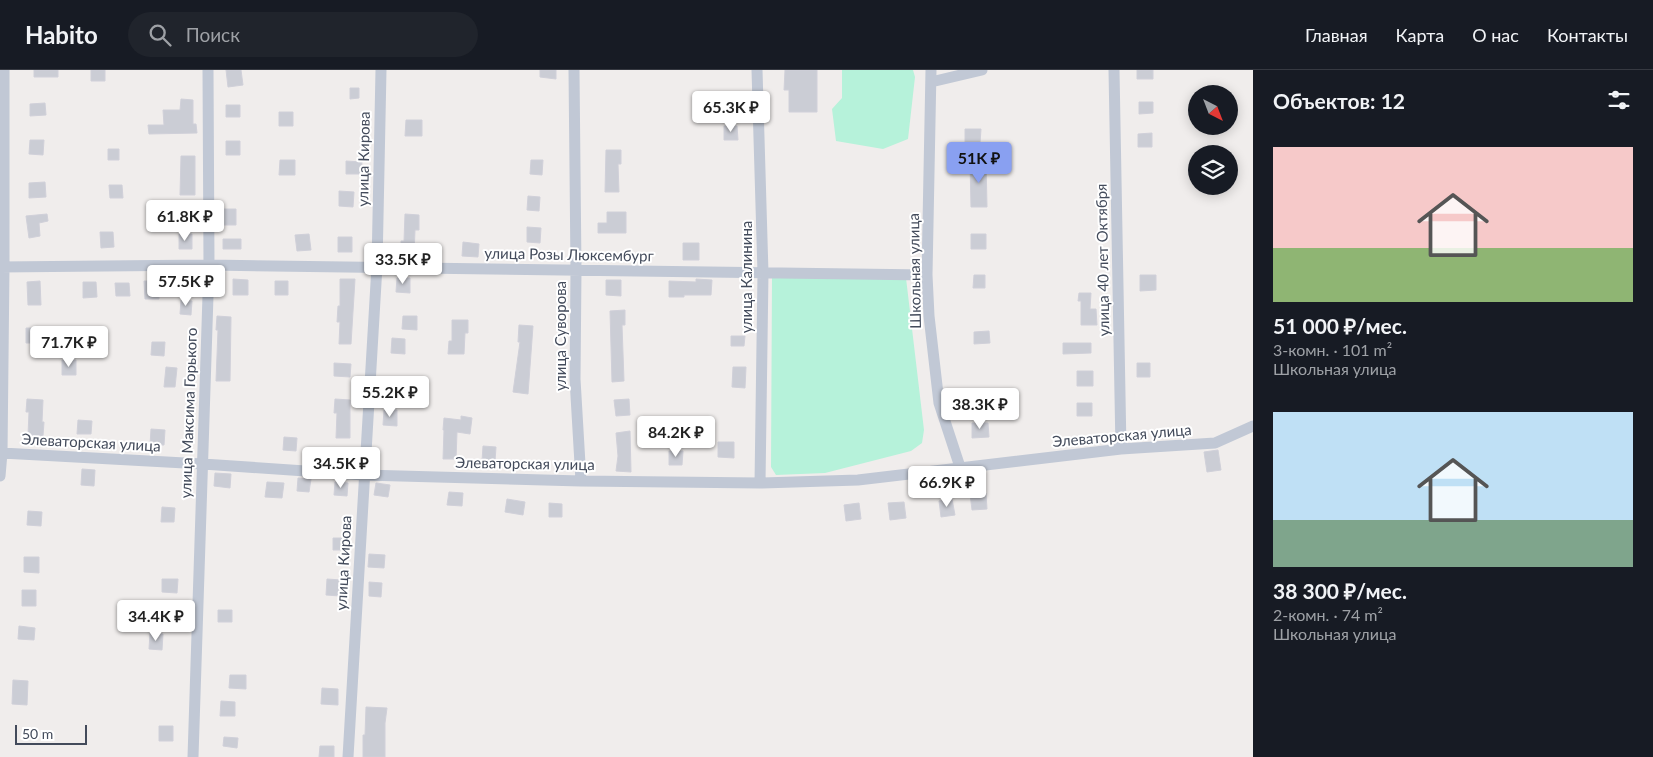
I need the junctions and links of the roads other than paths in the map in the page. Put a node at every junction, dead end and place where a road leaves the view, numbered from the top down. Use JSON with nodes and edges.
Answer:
{"nodes":[{"id":1,"x":4,"y":70,"type":"edge"},
{"id":2,"x":208,"y":70,"type":"edge"},
{"id":3,"x":381,"y":70,"type":"edge"},
{"id":4,"x":574,"y":70,"type":"edge"},
{"id":5,"x":758,"y":70,"type":"edge"},
{"id":6,"x":931,"y":70,"type":"edge"},
{"id":7,"x":982,"y":70,"type":"edge"},
{"id":8,"x":1114,"y":70,"type":"edge"},
{"id":9,"x":931,"y":82,"type":"junction"},
{"id":10,"x":2,"y":98,"type":"edge"},
{"id":11,"x":209,"y":265,"type":"junction"},
{"id":12,"x":377,"y":266,"type":"junction"},
{"id":13,"x":2,"y":267,"type":"edge"},
{"id":14,"x":576,"y":270,"type":"junction"},
{"id":15,"x":763,"y":273,"type":"junction"},
{"id":16,"x":927,"y":275,"type":"junction"},
{"id":17,"x":1253,"y":426,"type":"edge"},
{"id":18,"x":1,"y":428,"type":"edge"},
{"id":19,"x":1121,"y":449,"type":"junction"},
{"id":20,"x":2,"y":453,"type":"junction"},
{"id":21,"x":203,"y":464,"type":"junction"},
{"id":22,"x":960,"y":467,"type":"junction"},
{"id":23,"x":364,"y":475,"type":"junction"},
{"id":24,"x":0,"y":476,"type":"edge"},
{"id":25,"x":581,"y":481,"type":"junction"},
{"id":26,"x":760,"y":483,"type":"junction"},
{"id":27,"x":193,"y":757,"type":"edge"},
{"id":28,"x":348,"y":757,"type":"edge"}],
"edges":[{"from":1,"to":10,"type":"street"},
{"from":2,"to":11,"type":"street","name":"улица Максима Горького"},
{"from":3,"to":12,"type":"street","name":"улица Кирова"},
{"from":4,"to":14,"type":"street","name":"улица Суворова"},
{"from":5,"to":15,"type":"street","name":"улица Калинина"},
{"from":6,"to":9,"type":"street","name":"Школьная улица"},
{"from":7,"to":9,"type":"street"},
{"from":8,"to":19,"type":"street","name":"улица 40 лет Октября"},
{"from":9,"to":16,"type":"street","name":"Школьная улица"},
{"from":10,"to":13,"type":"street"},
{"from":11,"to":12,"type":"street","name":"улица Розы Люксембург"},
{"from":11,"to":13,"type":"street","name":"улица Розы Люксембург"},
{"from":11,"to":21,"type":"street","name":"улица Максима Горького"},
{"from":12,"to":14,"type":"street","name":"улица Розы Люксембург"},
{"from":12,"to":23,"type":"street","name":"улица Кирова"},
{"from":13,"to":18,"type":"street"},
{"from":14,"to":15,"type":"street","name":"улица Розы Люксембург"},
{"from":14,"to":25,"type":"street","name":"улица Суворова"},
{"from":15,"to":16,"type":"street","name":"улица Розы Люксембург"},
{"from":15,"to":26,"type":"street","name":"улица Калинина"},
{"from":16,"to":22,"type":"street","name":"Школьная улица"},
{"from":17,"to":19,"type":"street","name":"Элеваторская улица"},
{"from":18,"to":20,"type":"street"},
{"from":19,"to":22,"type":"street","name":"Элеваторская улица"},
{"from":20,"to":21,"type":"street","name":"Элеваторская улица"},
{"from":20,"to":24,"type":"street"},
{"from":21,"to":23,"type":"street","name":"Элеваторская улица"},
{"from":21,"to":27,"type":"street","name":"улица Максима Горького"},
{"from":22,"to":26,"type":"street","name":"Элеваторская улица"},
{"from":23,"to":25,"type":"street","name":"Элеваторская улица"},
{"from":23,"to":28,"type":"street","name":"улица Кирова"},
{"from":25,"to":26,"type":"street","name":"Элеваторская улица"}]}
